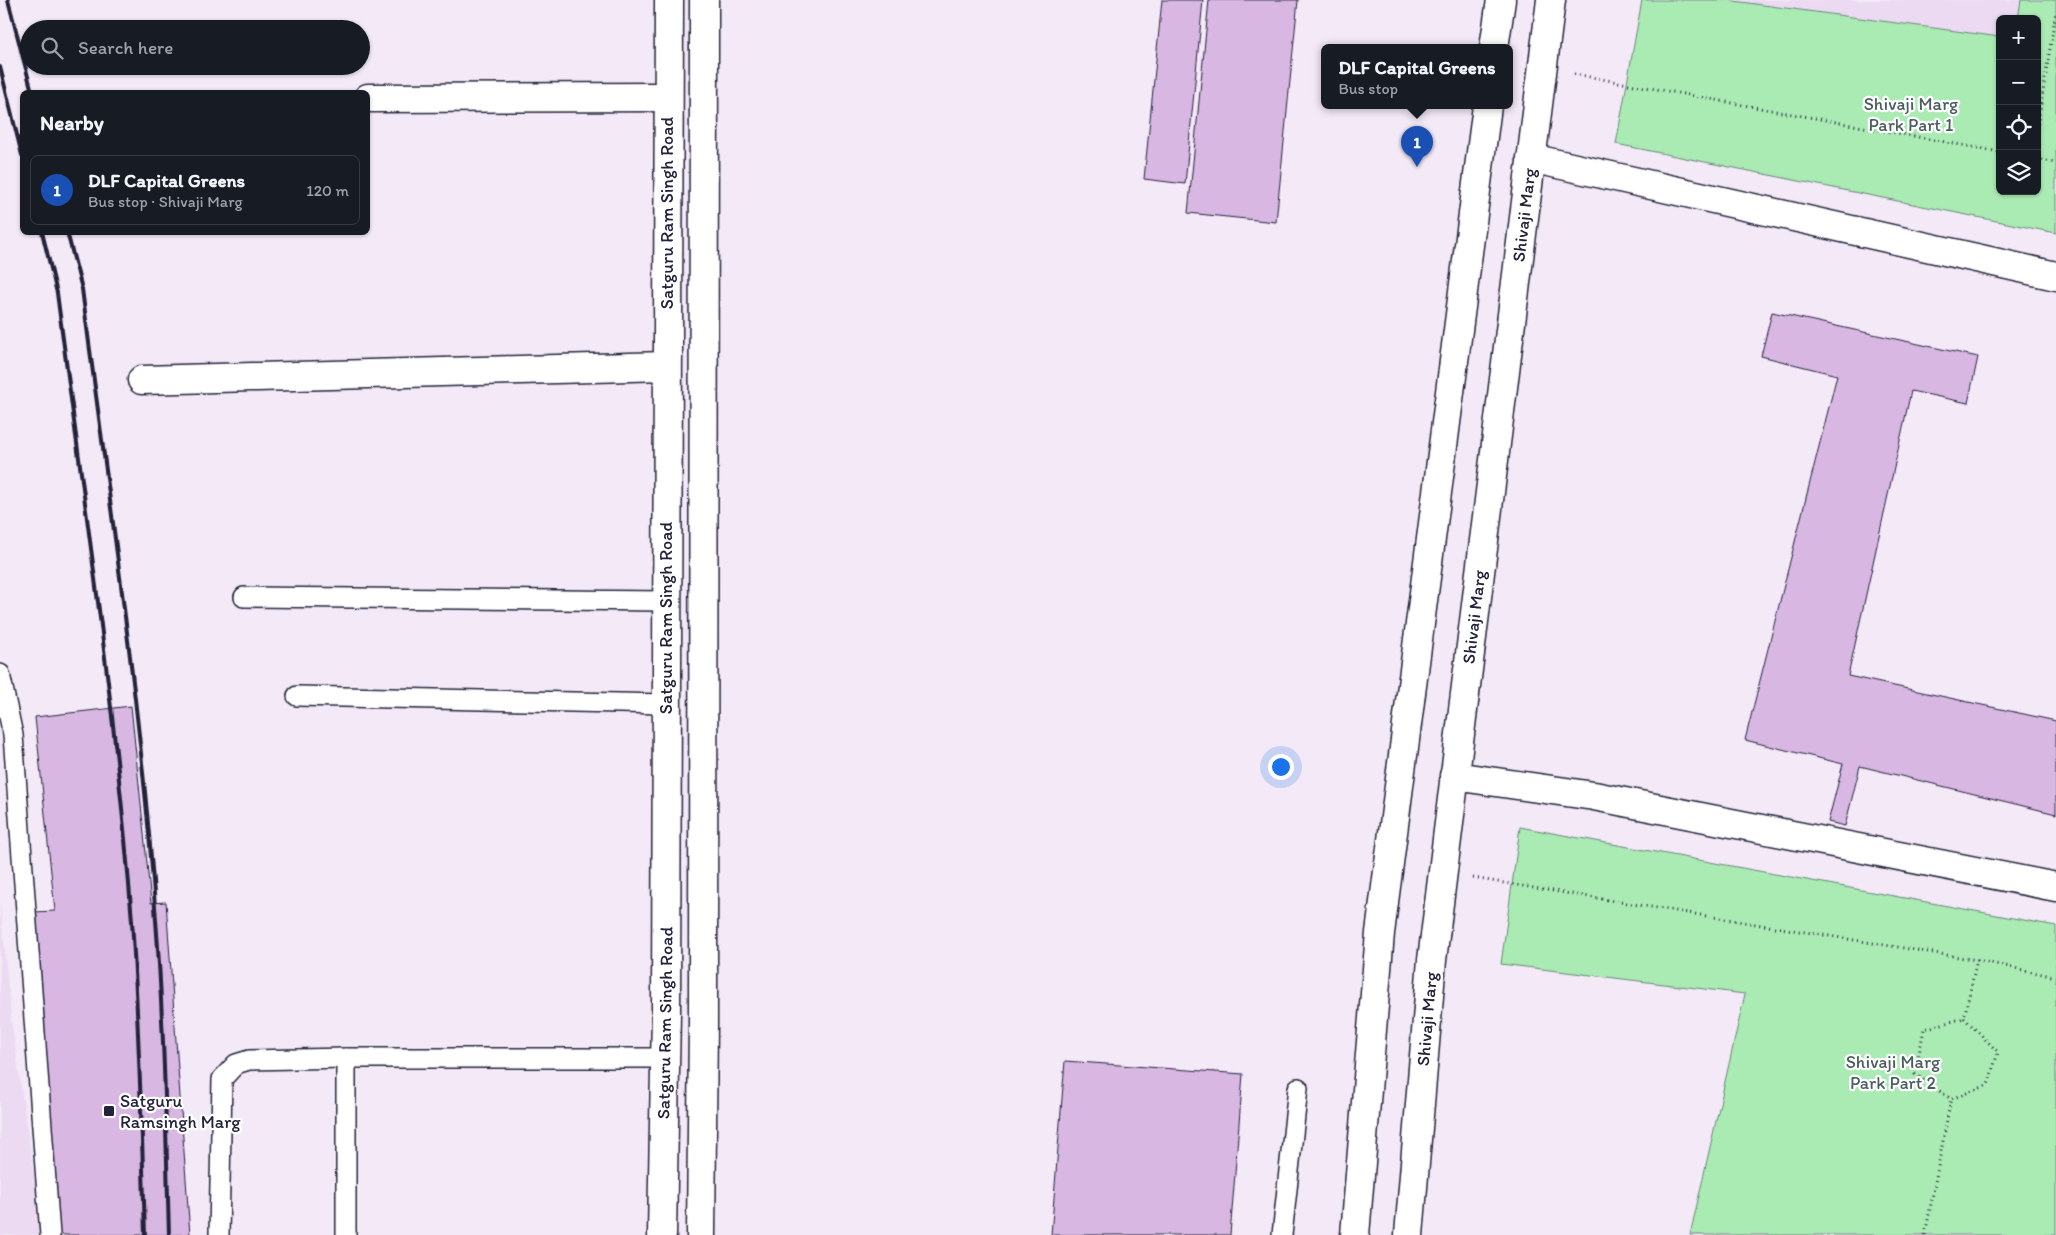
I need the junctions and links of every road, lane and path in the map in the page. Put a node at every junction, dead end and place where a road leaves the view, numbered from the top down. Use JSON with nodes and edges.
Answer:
{"nodes":[{"id":1,"x":669,"y":0,"type":"edge"},
{"id":2,"x":704,"y":0,"type":"edge"},
{"id":3,"x":1501,"y":0,"type":"edge"},
{"id":4,"x":1551,"y":0,"type":"edge"},
{"id":5,"x":2056,"y":11,"type":"edge"},
{"id":6,"x":1495,"y":44,"type":"edge"},
{"id":7,"x":1542,"y":68,"type":"junction"},
{"id":8,"x":668,"y":97,"type":"junction"},
{"id":9,"x":370,"y":98,"type":"edge"},
{"id":10,"x":2041,"y":105,"type":"edge"},
{"id":11,"x":1487,"y":109,"type":"edge"},
{"id":12,"x":1996,"y":151,"type":"edge"},
{"id":13,"x":1531,"y":158,"type":"junction"},
{"id":14,"x":2041,"y":160,"type":"edge"},
{"id":15,"x":2056,"y":163,"type":"edge"},
{"id":16,"x":2056,"y":276,"type":"edge"},
{"id":17,"x":666,"y":366,"type":"junction"},
{"id":18,"x":142,"y":380,"type":"dead end"},
{"id":19,"x":244,"y":597,"type":"dead end"},
{"id":20,"x":666,"y":601,"type":"junction"},
{"id":21,"x":0,"y":674,"type":"edge"},
{"id":22,"x":297,"y":696,"type":"dead end"},
{"id":23,"x":666,"y":704,"type":"junction"},
{"id":24,"x":1454,"y":776,"type":"junction"},
{"id":25,"x":1443,"y":873,"type":"junction"},
{"id":26,"x":2056,"y":887,"type":"edge"},
{"id":27,"x":1977,"y":960,"type":"junction"},
{"id":28,"x":2056,"y":977,"type":"edge"},
{"id":29,"x":1964,"y":1018,"type":"junction"},
{"id":30,"x":346,"y":1058,"type":"junction"},
{"id":31,"x":665,"y":1058,"type":"junction"},
{"id":32,"x":1298,"y":1088,"type":"dead end"},
{"id":33,"x":1951,"y":1099,"type":"junction"},
{"id":34,"x":50,"y":1235,"type":"edge"},
{"id":35,"x":219,"y":1235,"type":"edge"},
{"id":36,"x":346,"y":1235,"type":"edge"},
{"id":37,"x":662,"y":1235,"type":"edge"},
{"id":38,"x":700,"y":1235,"type":"edge"},
{"id":39,"x":1282,"y":1235,"type":"edge"},
{"id":40,"x":1355,"y":1235,"type":"edge"},
{"id":41,"x":1409,"y":1235,"type":"edge"},
{"id":42,"x":1926,"y":1235,"type":"edge"}],
"edges":[{"from":1,"to":8,"type":"street","name":"Satguru Ram Singh Road"},
{"from":2,"to":38,"type":"street","name":"Satguru Ram Singh Road"},
{"from":3,"to":6,"type":"street"},
{"from":4,"to":7,"type":"street","name":"Shivaji Marg"},
{"from":5,"to":10,"type":"path"},
{"from":7,"to":12,"type":"path"},
{"from":7,"to":13,"type":"street","name":"Shivaji Marg"},
{"from":8,"to":9,"type":"street"},
{"from":8,"to":17,"type":"street","name":"Satguru Ram Singh Road"},
{"from":11,"to":40,"type":"street"},
{"from":13,"to":16,"type":"street"},
{"from":13,"to":24,"type":"street","name":"Shivaji Marg"},
{"from":14,"to":15,"type":"path"},
{"from":17,"to":18,"type":"street"},
{"from":17,"to":20,"type":"street","name":"Satguru Ram Singh Road"},
{"from":19,"to":20,"type":"lane"},
{"from":20,"to":23,"type":"street","name":"Satguru Ram Singh Road"},
{"from":21,"to":34,"type":"lane"},
{"from":22,"to":23,"type":"lane"},
{"from":23,"to":31,"type":"street","name":"Satguru Ram Singh Road"},
{"from":24,"to":25,"type":"street","name":"Shivaji Marg"},
{"from":24,"to":26,"type":"street"},
{"from":25,"to":27,"type":"path"},
{"from":25,"to":41,"type":"street","name":"Shivaji Marg"},
{"from":27,"to":28,"type":"path"},
{"from":27,"to":29,"type":"path"},
{"from":29,"to":33,"type":"path"},
{"from":29,"to":33,"type":"path"},
{"from":30,"to":31,"type":"lane"},
{"from":30,"to":35,"type":"lane"},
{"from":30,"to":36,"type":"lane"},
{"from":31,"to":37,"type":"street","name":"Satguru Ram Singh Road"},
{"from":32,"to":39,"type":"lane"},
{"from":33,"to":42,"type":"path"}]}
